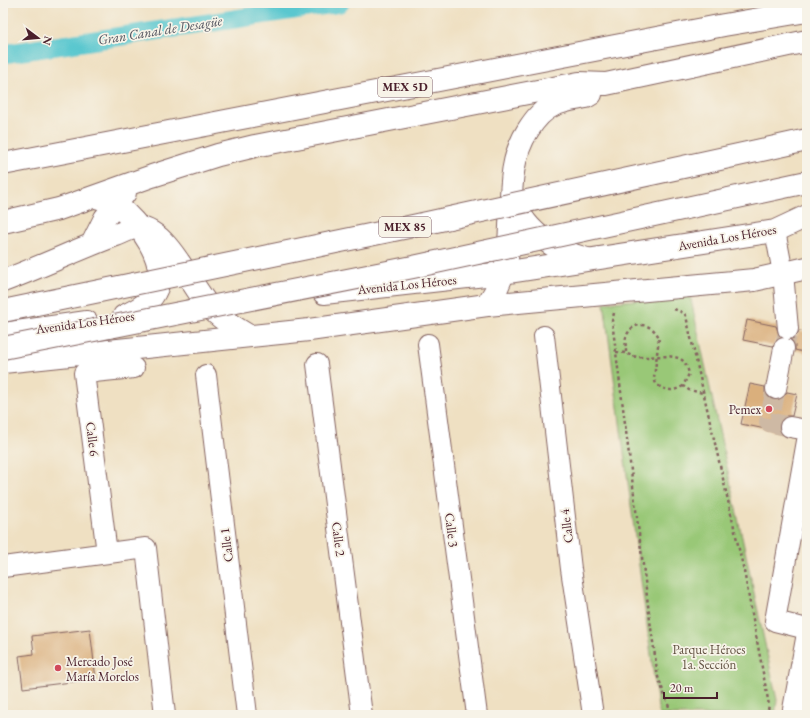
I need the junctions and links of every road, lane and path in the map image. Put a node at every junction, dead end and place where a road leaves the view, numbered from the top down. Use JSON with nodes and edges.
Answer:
{"nodes":[{"id":1,"x":807,"y":11,"type":"edge"},
{"id":2,"x":807,"y":41,"type":"edge"},
{"id":3,"x":606,"y":84,"type":"junction"},
{"id":4,"x":807,"y":140,"type":"edge"},
{"id":5,"x":3,"y":164,"type":"edge"},
{"id":6,"x":807,"y":182,"type":"edge"},
{"id":7,"x":510,"y":189,"type":"junction"},
{"id":8,"x":105,"y":200,"type":"junction"},
{"id":9,"x":807,"y":216,"type":"edge"},
{"id":10,"x":3,"y":222,"type":"edge"},
{"id":11,"x":138,"y":227,"type":"junction"},
{"id":12,"x":775,"y":231,"type":"junction"},
{"id":13,"x":92,"y":244,"type":"junction"},
{"id":14,"x":587,"y":259,"type":"junction"},
{"id":15,"x":807,"y":268,"type":"edge"},
{"id":16,"x":503,"y":273,"type":"junction"},
{"id":17,"x":783,"y":273,"type":"junction"},
{"id":18,"x":3,"y":281,"type":"edge"},
{"id":19,"x":486,"y":305,"type":"junction"},
{"id":20,"x":209,"y":306,"type":"junction"},
{"id":21,"x":669,"y":309,"type":"dead end"},
{"id":22,"x":618,"y":310,"type":"dead end"},
{"id":23,"x":3,"y":311,"type":"edge"},
{"id":24,"x":124,"y":316,"type":"junction"},
{"id":25,"x":788,"y":329,"type":"dead end"},
{"id":26,"x":3,"y":334,"type":"edge"},
{"id":27,"x":249,"y":336,"type":"junction"},
{"id":28,"x":544,"y":336,"type":"dead end"},
{"id":29,"x":428,"y":344,"type":"dead end"},
{"id":30,"x":3,"y":348,"type":"edge"},
{"id":31,"x":784,"y":348,"type":"tunnel mouth"},
{"id":32,"x":616,"y":352,"type":"junction"},
{"id":33,"x":626,"y":352,"type":"junction"},
{"id":34,"x":656,"y":357,"type":"junction"},
{"id":35,"x":3,"y":362,"type":"edge"},
{"id":36,"x":317,"y":364,"type":"dead end"},
{"id":37,"x":134,"y":368,"type":"dead end"},
{"id":38,"x":206,"y":375,"type":"dead end"},
{"id":39,"x":683,"y":386,"type":"junction"},
{"id":40,"x":776,"y":389,"type":"tunnel mouth"},
{"id":41,"x":703,"y":392,"type":"junction"},
{"id":42,"x":807,"y":440,"type":"edge"},
{"id":43,"x":107,"y":553,"type":"junction"},
{"id":44,"x":3,"y":567,"type":"edge"},
{"id":45,"x":807,"y":629,"type":"edge"},
{"id":46,"x":807,"y":638,"type":"edge"},
{"id":47,"x":165,"y":715,"type":"edge"},
{"id":48,"x":247,"y":715,"type":"edge"},
{"id":49,"x":362,"y":715,"type":"edge"},
{"id":50,"x":477,"y":715,"type":"edge"},
{"id":51,"x":593,"y":715,"type":"edge"},
{"id":52,"x":672,"y":715,"type":"edge"},
{"id":53,"x":767,"y":715,"type":"edge"},
{"id":54,"x":793,"y":715,"type":"edge"}],
"edges":[{"from":1,"to":5,"type":"main road","number":"MEX 5D"},
{"from":2,"to":3,"type":"main road"},
{"from":3,"to":7,"type":"main road"},
{"from":3,"to":8,"type":"main road"},
{"from":4,"to":23,"type":"main road","number":"MEX 85","bridge":true},
{"from":6,"to":30,"type":"main road","bridge":true},
{"from":7,"to":14,"type":"main road"},
{"from":7,"to":16,"type":"main road"},
{"from":8,"to":10,"type":"main road"},
{"from":8,"to":11,"type":"main road"},
{"from":8,"to":13,"type":"main road"},
{"from":9,"to":12,"type":"main road","name":"Avenida Los Héroes"},
{"from":11,"to":13,"type":"main road"},
{"from":11,"to":20,"type":"main road"},
{"from":11,"to":24,"type":"main road"},
{"from":12,"to":14,"type":"main road","name":"Avenida Los Héroes"},
{"from":12,"to":17,"type":"street"},
{"from":13,"to":18,"type":"main road"},
{"from":14,"to":16,"type":"main road","name":"Avenida Los Héroes"},
{"from":15,"to":17,"type":"main road"},
{"from":16,"to":19,"type":"main road"},
{"from":16,"to":20,"type":"main road","name":"Avenida Los Héroes"},
{"from":17,"to":19,"type":"main road"},
{"from":17,"to":25,"type":"street"},
{"from":19,"to":27,"type":"main road"},
{"from":20,"to":24,"type":"main road","name":"Avenida Los Héroes"},
{"from":20,"to":27,"type":"main road"},
{"from":21,"to":41,"type":"path"},
{"from":22,"to":32,"type":"path"},
{"from":24,"to":26,"type":"main road","name":"Avenida Los Héroes"},
{"from":27,"to":35,"type":"main road"},
{"from":28,"to":51,"type":"street","name":"Calle 4"},
{"from":29,"to":50,"type":"street","name":"Calle 3"},
{"from":31,"to":40,"type":"street"},
{"from":32,"to":33,"type":"path"},
{"from":32,"to":52,"type":"path"},
{"from":33,"to":34,"type":"path"},
{"from":33,"to":34,"type":"path"},
{"from":34,"to":39,"type":"path"},
{"from":34,"to":39,"type":"path"},
{"from":36,"to":49,"type":"street","name":"Calle 2"},
{"from":37,"to":43,"type":"street","name":"Calle 6"},
{"from":38,"to":48,"type":"street","name":"Calle 1"},
{"from":39,"to":41,"type":"path"},
{"from":41,"to":53,"type":"path"},
{"from":42,"to":45,"type":"street"},
{"from":43,"to":44,"type":"street"},
{"from":43,"to":47,"type":"street"},
{"from":46,"to":54,"type":"main road"}]}
